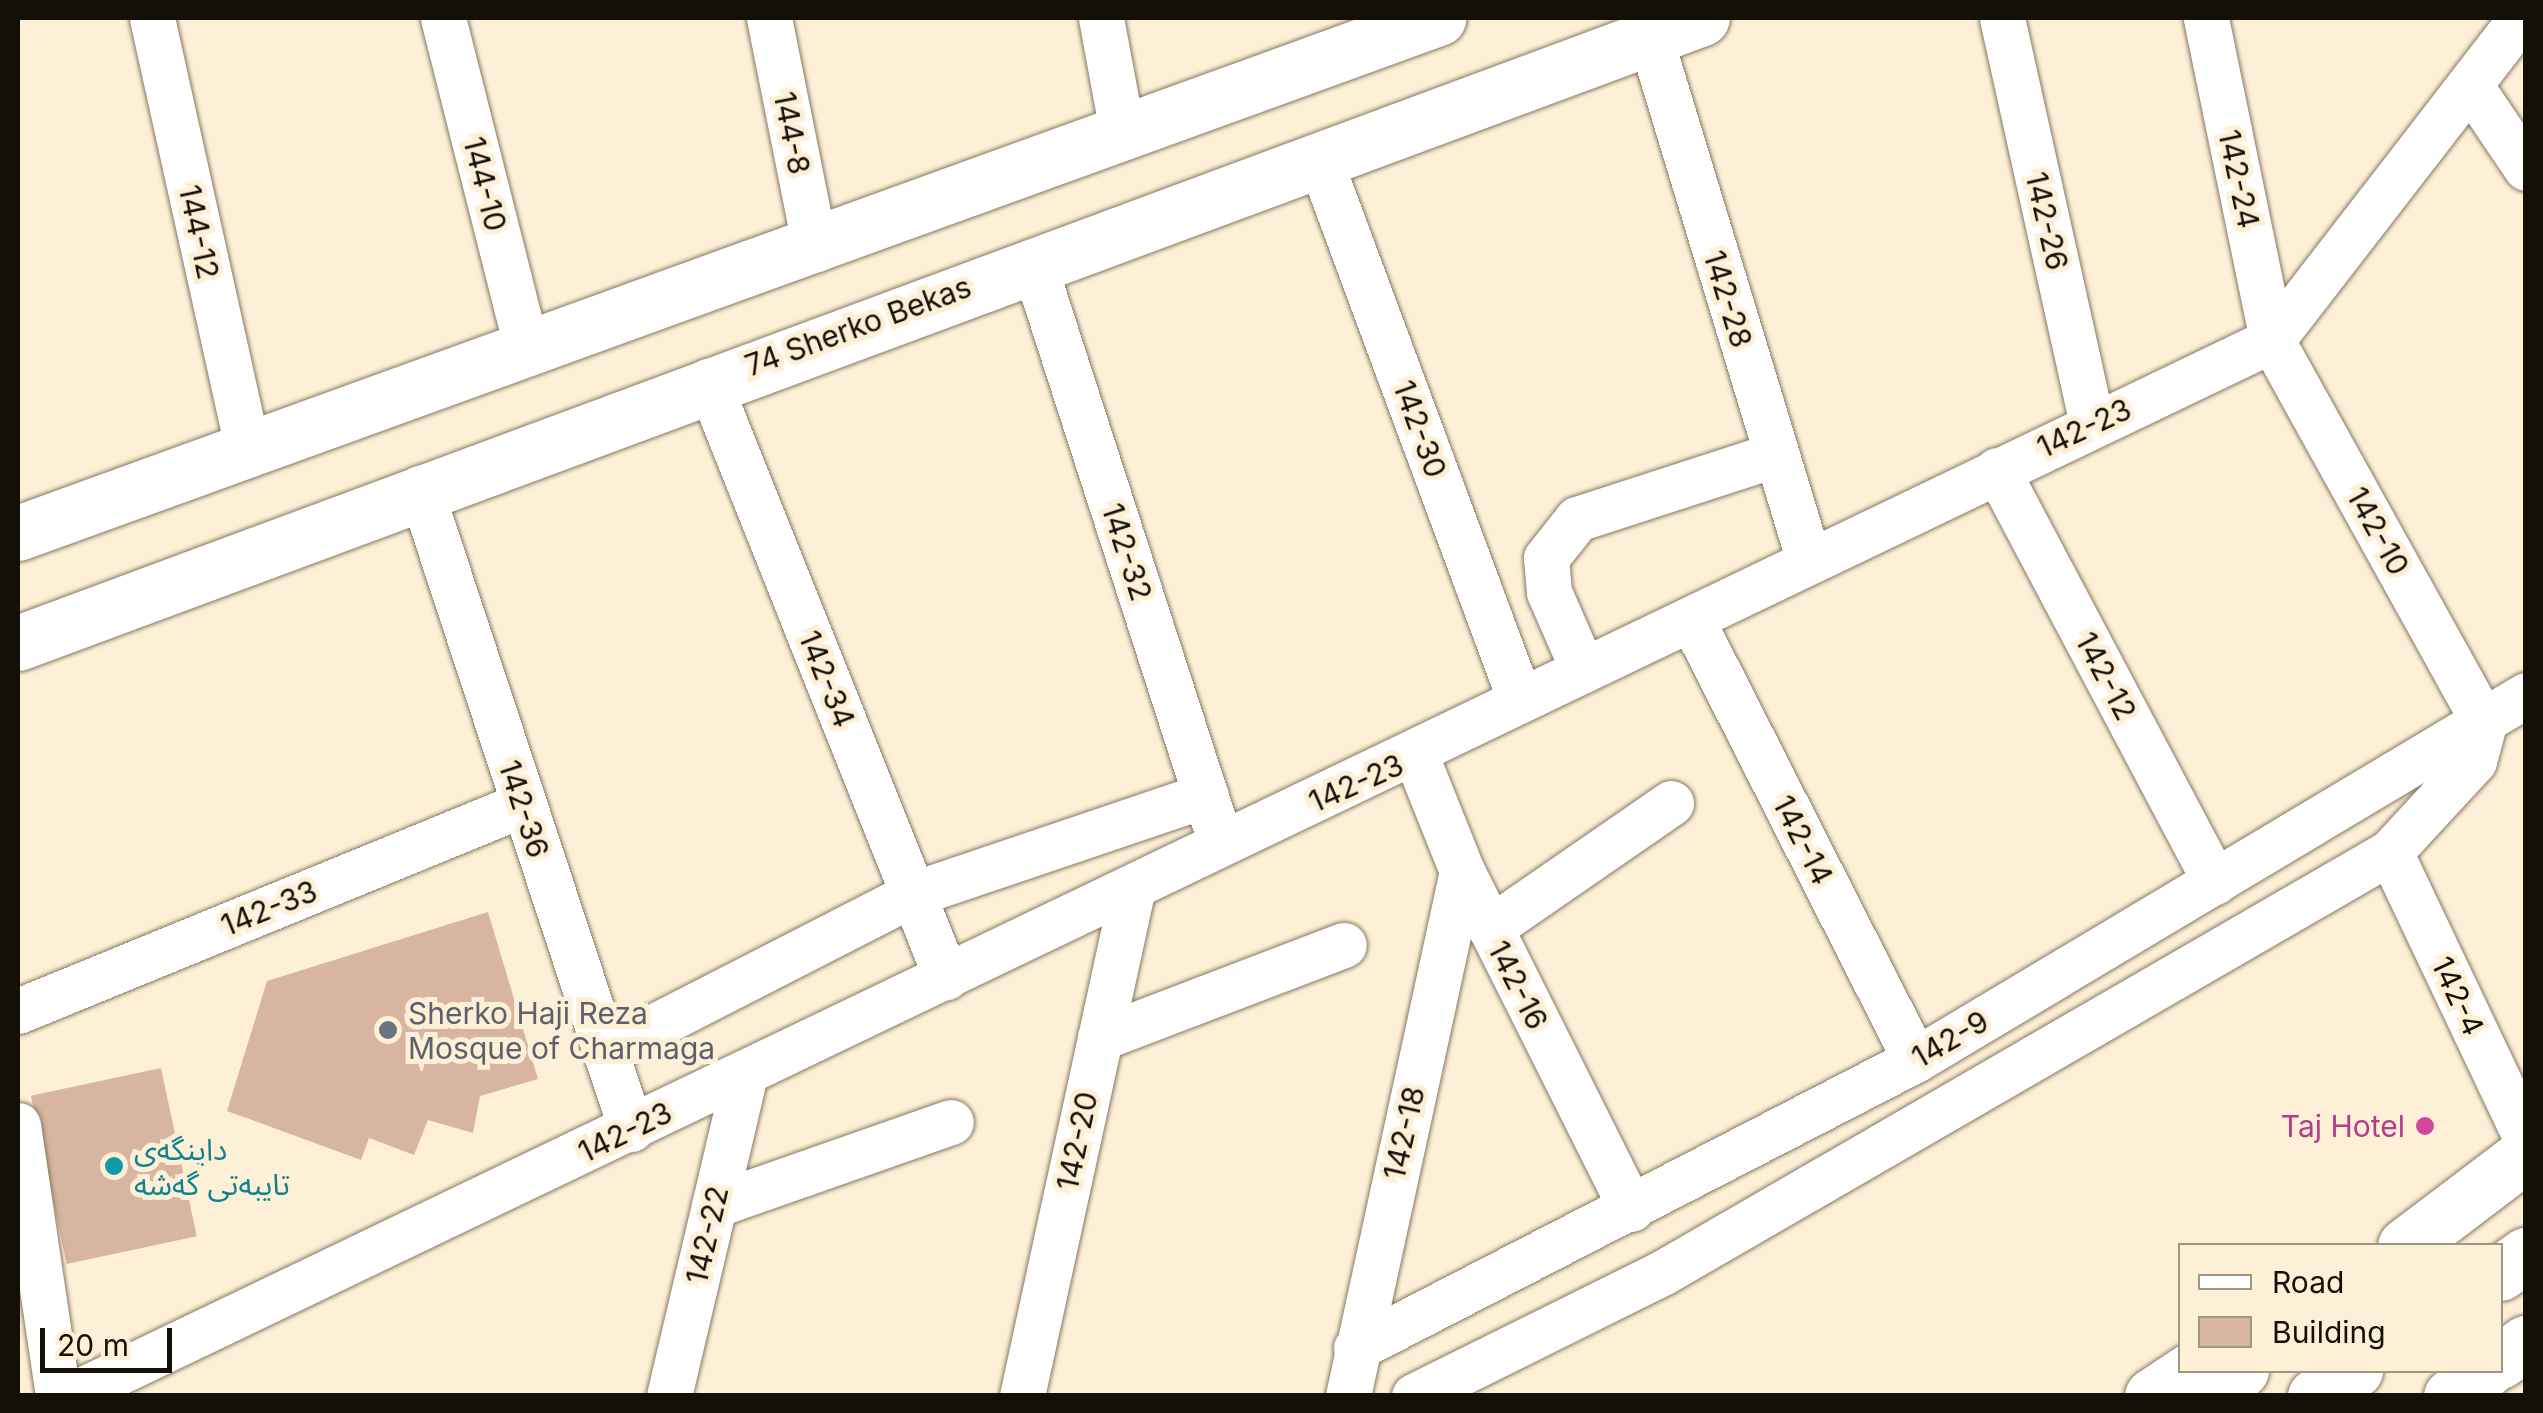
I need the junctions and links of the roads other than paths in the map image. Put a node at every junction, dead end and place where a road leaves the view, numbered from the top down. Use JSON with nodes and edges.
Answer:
{"nodes":[{"id":1,"x":152,"y":18,"type":"edge"},
{"id":2,"x":443,"y":18,"type":"edge"},
{"id":3,"x":768,"y":18,"type":"edge"},
{"id":4,"x":1101,"y":18,"type":"edge"},
{"id":5,"x":1433,"y":18,"type":"edge"},
{"id":6,"x":1702,"y":18,"type":"edge"},
{"id":7,"x":2002,"y":18,"type":"edge"},
{"id":8,"x":2206,"y":18,"type":"edge"},
{"id":9,"x":2521,"y":18,"type":"edge"},
{"id":10,"x":1650,"y":37,"type":"junction"},
{"id":11,"x":2470,"y":85,"type":"junction"},
{"id":12,"x":1123,"y":137,"type":"junction"},
{"id":13,"x":1319,"y":158,"type":"junction"},
{"id":14,"x":2526,"y":168,"type":"edge"},
{"id":15,"x":816,"y":248,"type":"junction"},
{"id":16,"x":1033,"y":262,"type":"junction"},
{"id":17,"x":2272,"y":340,"type":"junction"},
{"id":18,"x":527,"y":351,"type":"junction"},
{"id":19,"x":708,"y":381,"type":"junction"},
{"id":20,"x":2092,"y":424,"type":"junction"},
{"id":21,"x":246,"y":447,"type":"junction"},
{"id":22,"x":1774,"y":455,"type":"junction"},
{"id":23,"x":1997,"y":470,"type":"junction"},
{"id":24,"x":420,"y":488,"type":"junction"},
{"id":25,"x":18,"y":533,"type":"edge"},
{"id":26,"x":1809,"y":560,"type":"junction"},
{"id":27,"x":1692,"y":620,"type":"junction"},
{"id":28,"x":18,"y":644,"type":"edge"},
{"id":29,"x":1583,"y":670,"type":"junction"},
{"id":30,"x":2526,"y":695,"type":"edge"},
{"id":31,"x":1520,"y":700,"type":"junction"},
{"id":32,"x":2484,"y":723,"type":"junction"},
{"id":33,"x":1416,"y":756,"type":"junction"},
{"id":34,"x":1206,"y":796,"type":"junction"},
{"id":35,"x":1671,"y":803,"type":"dead end"},
{"id":36,"x":522,"y":804,"type":"junction"},
{"id":37,"x":1221,"y":843,"type":"junction"},
{"id":38,"x":2390,"y":852,"type":"junction"},
{"id":39,"x":1462,"y":871,"type":"junction"},
{"id":40,"x":2214,"y":882,"type":"junction"},
{"id":41,"x":1132,"y":887,"type":"junction"},
{"id":42,"x":913,"y":894,"type":"junction"},
{"id":43,"x":1490,"y":928,"type":"junction"},
{"id":44,"x":1344,"y":945,"type":"dead end"},
{"id":45,"x":946,"y":977,"type":"junction"},
{"id":46,"x":18,"y":1011,"type":"edge"},
{"id":47,"x":1100,"y":1038,"type":"junction"},
{"id":48,"x":606,"y":1050,"type":"junction"},
{"id":49,"x":1915,"y":1060,"type":"junction"},
{"id":50,"x":745,"y":1074,"type":"junction"},
{"id":51,"x":951,"y":1122,"type":"dead end"},
{"id":52,"x":18,"y":1124,"type":"edge"},
{"id":53,"x":632,"y":1129,"type":"junction"},
{"id":54,"x":2526,"y":1139,"type":"edge"},
{"id":55,"x":2526,"y":1154,"type":"edge"},
{"id":56,"x":714,"y":1205,"type":"junction"},
{"id":57,"x":1631,"y":1209,"type":"junction"},
{"id":58,"x":2391,"y":1243,"type":"edge"},
{"id":59,"x":2410,"y":1243,"type":"edge"},
{"id":60,"x":2526,"y":1255,"type":"edge"},
{"id":61,"x":2503,"y":1271,"type":"edge"},
{"id":62,"x":2526,"y":1343,"type":"edge"},
{"id":63,"x":1356,"y":1348,"type":"junction"},
{"id":64,"x":2503,"y":1358,"type":"edge"},
{"id":65,"x":2186,"y":1373,"type":"edge"},
{"id":66,"x":2237,"y":1373,"type":"edge"},
{"id":67,"x":2350,"y":1373,"type":"edge"},
{"id":68,"x":2482,"y":1373,"type":"edge"},
{"id":69,"x":58,"y":1396,"type":"edge"},
{"id":70,"x":69,"y":1396,"type":"edge"},
{"id":71,"x":669,"y":1396,"type":"edge"},
{"id":72,"x":1022,"y":1396,"type":"edge"},
{"id":73,"x":1348,"y":1396,"type":"edge"},
{"id":74,"x":1414,"y":1396,"type":"edge"},
{"id":75,"x":2152,"y":1396,"type":"edge"},
{"id":76,"x":2208,"y":1396,"type":"edge"},
{"id":77,"x":2315,"y":1396,"type":"edge"},
{"id":78,"x":2450,"y":1396,"type":"edge"}],
"edges":[{"from":1,"to":21,"type":"street","name":"144-12"},
{"from":2,"to":18,"type":"street","name":"144-10"},
{"from":3,"to":15,"type":"street","name":"144-8"},
{"from":4,"to":12,"type":"street"},
{"from":5,"to":12,"type":"main road"},
{"from":6,"to":10,"type":"main road","name":"74 Sherko Bekas"},
{"from":7,"to":20,"type":"street","name":"142-26"},
{"from":8,"to":17,"type":"street","name":"142-24"},
{"from":9,"to":11,"type":"street","name":"142-23"},
{"from":10,"to":13,"type":"main road","name":"74 Sherko Bekas"},
{"from":10,"to":22,"type":"street","name":"142-28"},
{"from":11,"to":14,"type":"street"},
{"from":11,"to":17,"type":"street","name":"142-23"},
{"from":12,"to":15,"type":"main road"},
{"from":13,"to":16,"type":"main road","name":"74 Sherko Bekas"},
{"from":13,"to":31,"type":"street","name":"142-30"},
{"from":15,"to":18,"type":"main road"},
{"from":16,"to":19,"type":"main road","name":"74 Sherko Bekas"},
{"from":16,"to":34,"type":"street","name":"142-32"},
{"from":17,"to":20,"type":"street","name":"142-23"},
{"from":17,"to":32,"type":"street","name":"142-10"},
{"from":18,"to":21,"type":"main road"},
{"from":19,"to":24,"type":"main road","name":"74 Sherko Bekas"},
{"from":19,"to":42,"type":"street","name":"142-34"},
{"from":20,"to":23,"type":"street","name":"142-23"},
{"from":21,"to":25,"type":"main road"},
{"from":22,"to":26,"type":"street","name":"142-28"},
{"from":22,"to":29,"type":"street"},
{"from":23,"to":26,"type":"street","name":"142-23"},
{"from":23,"to":40,"type":"street","name":"142-12"},
{"from":24,"to":28,"type":"main road","name":"74 Sherko Bekas"},
{"from":24,"to":36,"type":"street","name":"142-36"},
{"from":26,"to":27,"type":"street","name":"142-23"},
{"from":27,"to":29,"type":"street","name":"142-23"},
{"from":27,"to":49,"type":"street","name":"142-14"},
{"from":29,"to":31,"type":"street","name":"142-23"},
{"from":30,"to":32,"type":"street","name":"142-9"},
{"from":31,"to":33,"type":"street","name":"142-23"},
{"from":32,"to":38,"type":"street"},
{"from":32,"to":40,"type":"street","name":"142-9"},
{"from":33,"to":37,"type":"street","name":"142-23"},
{"from":33,"to":39,"type":"street","name":"142-16"},
{"from":34,"to":37,"type":"street","name":"142-32"},
{"from":34,"to":42,"type":"street"},
{"from":35,"to":43,"type":"street"},
{"from":36,"to":46,"type":"street","name":"142-33"},
{"from":36,"to":48,"type":"street","name":"142-36"},
{"from":37,"to":41,"type":"street","name":"142-23"},
{"from":38,"to":54,"type":"street","name":"142-4"},
{"from":38,"to":74,"type":"street"},
{"from":39,"to":43,"type":"street","name":"142-16"},
{"from":39,"to":63,"type":"street","name":"142-18"},
{"from":40,"to":49,"type":"street","name":"142-9"},
{"from":41,"to":45,"type":"street","name":"142-23"},
{"from":41,"to":47,"type":"street","name":"142-20"},
{"from":42,"to":45,"type":"street","name":"142-34"},
{"from":42,"to":48,"type":"street"},
{"from":43,"to":57,"type":"street","name":"142-16"},
{"from":44,"to":47,"type":"street"},
{"from":45,"to":50,"type":"street","name":"142-23"},
{"from":47,"to":72,"type":"street","name":"142-20"},
{"from":48,"to":53,"type":"street","name":"142-36"},
{"from":49,"to":57,"type":"street","name":"142-9"},
{"from":50,"to":53,"type":"street","name":"142-23"},
{"from":50,"to":56,"type":"street","name":"142-22"},
{"from":51,"to":56,"type":"street"},
{"from":52,"to":69,"type":"street"},
{"from":53,"to":70,"type":"street","name":"142-23"},
{"from":55,"to":58,"type":"main road"},
{"from":55,"to":59,"type":"main road"},
{"from":56,"to":71,"type":"street","name":"142-22"},
{"from":57,"to":63,"type":"street","name":"142-9"},
{"from":60,"to":61,"type":"main road"},
{"from":62,"to":64,"type":"main road"},
{"from":63,"to":73,"type":"street","name":"142-18"},
{"from":65,"to":75,"type":"main road"},
{"from":66,"to":76,"type":"main road"},
{"from":67,"to":77,"type":"main road"},
{"from":68,"to":78,"type":"main road"}]}
